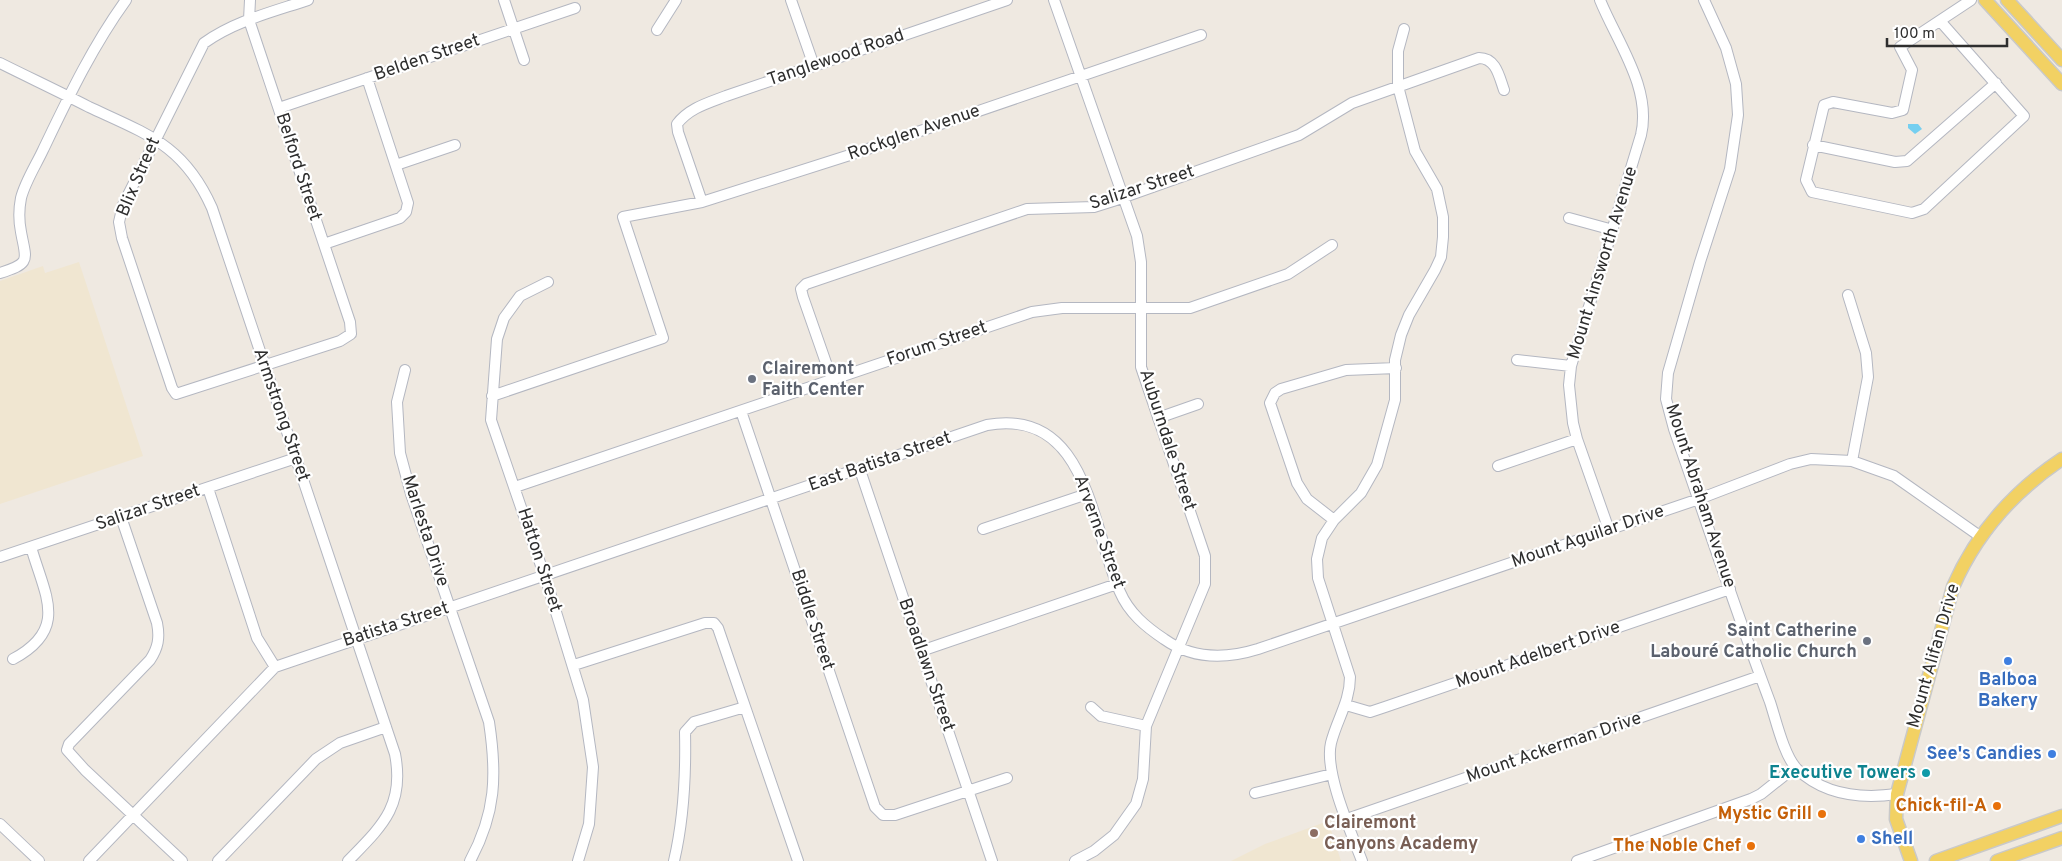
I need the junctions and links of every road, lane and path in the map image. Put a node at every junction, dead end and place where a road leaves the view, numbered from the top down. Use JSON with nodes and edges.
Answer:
{"nodes":[{"id":1,"x":126,"y":0,"type":"edge"},
{"id":2,"x":250,"y":0,"type":"edge"},
{"id":3,"x":308,"y":0,"type":"edge"},
{"id":4,"x":504,"y":0,"type":"edge"},
{"id":5,"x":676,"y":0,"type":"edge"},
{"id":6,"x":791,"y":0,"type":"edge"},
{"id":7,"x":1007,"y":0,"type":"edge"},
{"id":8,"x":1054,"y":0,"type":"edge"},
{"id":9,"x":1600,"y":0,"type":"edge"},
{"id":10,"x":1704,"y":0,"type":"edge"},
{"id":11,"x":1971,"y":0,"type":"edge"},
{"id":12,"x":1985,"y":0,"type":"edge"},
{"id":13,"x":2008,"y":0,"type":"edge"},
{"id":14,"x":575,"y":8,"type":"dead end"},
{"id":15,"x":249,"y":20,"type":"junction"},
{"id":16,"x":1941,"y":22,"type":"junction"},
{"id":17,"x":514,"y":29,"type":"junction"},
{"id":18,"x":1404,"y":29,"type":"dead end"},
{"id":19,"x":657,"y":30,"type":"dead end"},
{"id":20,"x":1200,"y":35,"type":"dead end"},
{"id":21,"x":524,"y":60,"type":"dead end"},
{"id":22,"x":2062,"y":60,"type":"edge"},
{"id":23,"x":0,"y":63,"type":"edge"},
{"id":24,"x":814,"y":66,"type":"junction"},
{"id":25,"x":1081,"y":77,"type":"junction"},
{"id":26,"x":367,"y":78,"type":"junction"},
{"id":27,"x":1996,"y":83,"type":"junction"},
{"id":28,"x":2062,"y":84,"type":"edge"},
{"id":29,"x":1398,"y":86,"type":"junction"},
{"id":30,"x":1504,"y":90,"type":"dead end"},
{"id":31,"x":68,"y":97,"type":"junction"},
{"id":32,"x":279,"y":108,"type":"junction"},
{"id":33,"x":156,"y":138,"type":"junction"},
{"id":34,"x":455,"y":145,"type":"dead end"},
{"id":35,"x":1813,"y":145,"type":"junction"},
{"id":36,"x":396,"y":166,"type":"junction"},
{"id":37,"x":1124,"y":197,"type":"junction"},
{"id":38,"x":702,"y":202,"type":"junction"},
{"id":39,"x":1569,"y":218,"type":"dead end"},
{"id":40,"x":1613,"y":230,"type":"junction"},
{"id":41,"x":324,"y":244,"type":"junction"},
{"id":42,"x":1332,"y":245,"type":"dead end"},
{"id":43,"x":0,"y":273,"type":"edge"},
{"id":44,"x":548,"y":282,"type":"dead end"},
{"id":45,"x":1848,"y":294,"type":"dead end"},
{"id":46,"x":1140,"y":309,"type":"junction"},
{"id":47,"x":1517,"y":360,"type":"dead end"},
{"id":48,"x":265,"y":366,"type":"junction"},
{"id":49,"x":1571,"y":366,"type":"junction"},
{"id":50,"x":1396,"y":368,"type":"junction"},
{"id":51,"x":405,"y":370,"type":"dead end"},
{"id":52,"x":832,"y":380,"type":"junction"},
{"id":53,"x":492,"y":396,"type":"junction"},
{"id":54,"x":1198,"y":404,"type":"dead end"},
{"id":55,"x":741,"y":411,"type":"junction"},
{"id":56,"x":1158,"y":418,"type":"junction"},
{"id":57,"x":987,"y":425,"type":"joint"},
{"id":58,"x":1577,"y":438,"type":"junction"},
{"id":59,"x":296,"y":458,"type":"junction"},
{"id":60,"x":2062,"y":459,"type":"edge"},
{"id":61,"x":1852,"y":461,"type":"junction"},
{"id":62,"x":1498,"y":466,"type":"dead end"},
{"id":63,"x":860,"y":470,"type":"junction"},
{"id":64,"x":515,"y":487,"type":"junction"},
{"id":65,"x":208,"y":488,"type":"junction"},
{"id":66,"x":1087,"y":494,"type":"junction"},
{"id":67,"x":1699,"y":499,"type":"junction"},
{"id":68,"x":772,"y":500,"type":"junction"},
{"id":69,"x":121,"y":517,"type":"junction"},
{"id":70,"x":1334,"y":520,"type":"junction"},
{"id":71,"x":983,"y":529,"type":"dead end"},
{"id":72,"x":1609,"y":530,"type":"junction"},
{"id":73,"x":1981,"y":537,"type":"junction"},
{"id":74,"x":31,"y":547,"type":"junction"},
{"id":75,"x":0,"y":558,"type":"edge"},
{"id":76,"x":544,"y":576,"type":"junction"},
{"id":77,"x":1117,"y":584,"type":"junction"},
{"id":78,"x":1730,"y":589,"type":"junction"},
{"id":79,"x":451,"y":608,"type":"junction"},
{"id":80,"x":1333,"y":625,"type":"junction"},
{"id":81,"x":356,"y":638,"type":"junction"},
{"id":82,"x":1179,"y":648,"type":"junction"},
{"id":83,"x":921,"y":650,"type":"junction"},
{"id":84,"x":13,"y":659,"type":"dead end"},
{"id":85,"x":574,"y":665,"type":"junction"},
{"id":86,"x":274,"y":667,"type":"junction"},
{"id":87,"x":1760,"y":676,"type":"junction"},
{"id":88,"x":1346,"y":705,"type":"junction"},
{"id":89,"x":1091,"y":706,"type":"dead end"},
{"id":90,"x":745,"y":707,"type":"junction"},
{"id":91,"x":1146,"y":726,"type":"junction"},
{"id":92,"x":386,"y":727,"type":"junction"},
{"id":93,"x":1795,"y":767,"type":"junction"},
{"id":94,"x":1332,"y":774,"type":"junction"},
{"id":95,"x":1007,"y":778,"type":"dead end"},
{"id":96,"x":968,"y":791,"type":"junction"},
{"id":97,"x":1255,"y":793,"type":"dead end"},
{"id":98,"x":1896,"y":794,"type":"junction"},
{"id":99,"x":133,"y":815,"type":"junction"},
{"id":100,"x":2062,"y":816,"type":"edge"},
{"id":101,"x":1347,"y":819,"type":"junction"},
{"id":102,"x":0,"y":824,"type":"edge"},
{"id":103,"x":2062,"y":838,"type":"edge"},
{"id":104,"x":1591,"y":859,"type":"edge"},
{"id":105,"x":39,"y":861,"type":"edge"},
{"id":106,"x":89,"y":861,"type":"edge"},
{"id":107,"x":182,"y":861,"type":"edge"},
{"id":108,"x":218,"y":861,"type":"edge"},
{"id":109,"x":348,"y":861,"type":"edge"},
{"id":110,"x":470,"y":861,"type":"edge"},
{"id":111,"x":578,"y":861,"type":"edge"},
{"id":112,"x":674,"y":861,"type":"edge"},
{"id":113,"x":798,"y":861,"type":"edge"},
{"id":114,"x":992,"y":861,"type":"edge"},
{"id":115,"x":1075,"y":861,"type":"edge"},
{"id":116,"x":1362,"y":861,"type":"edge"},
{"id":117,"x":1577,"y":861,"type":"edge"},
{"id":118,"x":1911,"y":861,"type":"edge"},
{"id":119,"x":1936,"y":861,"type":"edge"},
{"id":120,"x":1997,"y":861,"type":"edge"}],
"edges":[{"from":1,"to":31,"type":"street"},
{"from":2,"to":15,"type":"street","name":"Belford Street"},
{"from":3,"to":15,"type":"street","name":"Blix Street"},
{"from":4,"to":17,"type":"street"},
{"from":5,"to":19,"type":"street"},
{"from":6,"to":24,"type":"street"},
{"from":7,"to":24,"type":"street","name":"Tanglewood Road"},
{"from":8,"to":25,"type":"street","name":"Auburndale Street"},
{"from":9,"to":40,"type":"street","name":"Mount Ainsworth Avenue"},
{"from":10,"to":67,"type":"street","name":"Mount Abraham Avenue"},
{"from":11,"to":16,"type":"street"},
{"from":12,"to":28,"type":"main road"},
{"from":13,"to":22,"type":"main road"},
{"from":14,"to":17,"type":"street","name":"Belden Street"},
{"from":15,"to":32,"type":"street","name":"Belford Street"},
{"from":15,"to":33,"type":"street","name":"Blix Street"},
{"from":16,"to":27,"type":"street"},
{"from":16,"to":35,"type":"street"},
{"from":17,"to":21,"type":"street"},
{"from":17,"to":26,"type":"street","name":"Belden Street"},
{"from":18,"to":29,"type":"street"},
{"from":20,"to":25,"type":"street","name":"Rockglen Avenue"},
{"from":23,"to":31,"type":"street","name":"Armstrong Street"},
{"from":24,"to":38,"type":"street","name":"Tanglewood Road"},
{"from":25,"to":37,"type":"street","name":"Auburndale Street"},
{"from":25,"to":38,"type":"street","name":"Rockglen Avenue"},
{"from":26,"to":32,"type":"street","name":"Belden Street"},
{"from":26,"to":36,"type":"street"},
{"from":27,"to":35,"type":"street"},
{"from":27,"to":35,"type":"street"},
{"from":29,"to":30,"type":"street","name":"Salizar Street"},
{"from":29,"to":37,"type":"street","name":"Salizar Street"},
{"from":29,"to":50,"type":"street"},
{"from":31,"to":33,"type":"street","name":"Armstrong Street"},
{"from":31,"to":43,"type":"street"},
{"from":32,"to":41,"type":"street","name":"Belford Street"},
{"from":33,"to":48,"type":"street","name":"Armstrong Street"},
{"from":33,"to":48,"type":"street","name":"Blix Street"},
{"from":34,"to":36,"type":"street"},
{"from":36,"to":41,"type":"street"},
{"from":37,"to":46,"type":"street","name":"Auburndale Street"},
{"from":37,"to":52,"type":"street","name":"Salizar Street"},
{"from":38,"to":53,"type":"street","name":"Rockglen Avenue"},
{"from":39,"to":40,"type":"street"},
{"from":40,"to":49,"type":"street","name":"Mount Ainsworth Avenue"},
{"from":41,"to":48,"type":"street","name":"Belford Street"},
{"from":42,"to":46,"type":"street","name":"Forum Street"},
{"from":44,"to":53,"type":"street","name":"Hatton Street"},
{"from":45,"to":61,"type":"street"},
{"from":46,"to":52,"type":"street","name":"Forum Street"},
{"from":46,"to":56,"type":"street","name":"Auburndale Street"},
{"from":47,"to":49,"type":"street"},
{"from":48,"to":59,"type":"street","name":"Armstrong Street"},
{"from":49,"to":58,"type":"street","name":"Mount Ainsworth Avenue"},
{"from":50,"to":70,"type":"street"},
{"from":50,"to":70,"type":"street"},
{"from":51,"to":79,"type":"street","name":"Marlesta Drive"},
{"from":52,"to":55,"type":"street","name":"Forum Street"},
{"from":53,"to":64,"type":"street","name":"Hatton Street"},
{"from":54,"to":56,"type":"street"},
{"from":55,"to":64,"type":"street","name":"Forum Street"},
{"from":55,"to":68,"type":"street","name":"Biddle Street"},
{"from":56,"to":82,"type":"street","name":"Auburndale Street"},
{"from":57,"to":63,"type":"street","name":"East Batista Street"},
{"from":57,"to":66,"type":"street","name":"Arverne Street"},
{"from":58,"to":62,"type":"street"},
{"from":58,"to":72,"type":"street","name":"Mount Ainsworth Avenue"},
{"from":59,"to":65,"type":"street","name":"Salizar Street"},
{"from":59,"to":81,"type":"street","name":"Armstrong Street"},
{"from":60,"to":73,"type":"main road","name":"Mount Alifan Drive"},
{"from":61,"to":67,"type":"street","name":"Mount Aguilar Drive"},
{"from":61,"to":73,"type":"street","name":"Mount Aguilar Drive"},
{"from":63,"to":68,"type":"street","name":"East Batista Street"},
{"from":63,"to":83,"type":"street","name":"Broadlawn Street"},
{"from":64,"to":76,"type":"street","name":"Hatton Street"},
{"from":65,"to":69,"type":"street","name":"Salizar Street"},
{"from":65,"to":86,"type":"street"},
{"from":66,"to":71,"type":"street"},
{"from":66,"to":77,"type":"street","name":"Arverne Street"},
{"from":67,"to":72,"type":"street","name":"Mount Aguilar Drive"},
{"from":67,"to":78,"type":"street","name":"Mount Abraham Avenue"},
{"from":68,"to":76,"type":"street","name":"Batista Street"},
{"from":68,"to":96,"type":"street","name":"Biddle Street"},
{"from":69,"to":74,"type":"street","name":"Salizar Street"},
{"from":69,"to":99,"type":"street"},
{"from":70,"to":80,"type":"street"},
{"from":72,"to":80,"type":"street","name":"Mount Aguilar Drive"},
{"from":73,"to":98,"type":"main road","name":"Mount Alifan Drive"},
{"from":74,"to":75,"type":"street","name":"Salizar Street"},
{"from":74,"to":84,"type":"street"},
{"from":76,"to":79,"type":"street","name":"Batista Street"},
{"from":76,"to":85,"type":"street","name":"Hatton Street"},
{"from":77,"to":82,"type":"street","name":"Arverne Street"},
{"from":77,"to":83,"type":"street"},
{"from":78,"to":87,"type":"street","name":"Mount Abraham Avenue"},
{"from":78,"to":88,"type":"street","name":"Mount Adelbert Drive"},
{"from":79,"to":81,"type":"street","name":"Batista Street"},
{"from":79,"to":110,"type":"street","name":"Marlesta Drive"},
{"from":80,"to":82,"type":"street","name":"Mount Aguilar Drive"},
{"from":80,"to":88,"type":"street"},
{"from":81,"to":86,"type":"street","name":"Batista Street"},
{"from":81,"to":92,"type":"street","name":"Armstrong Street"},
{"from":82,"to":91,"type":"street","name":"Auburndale Street"},
{"from":83,"to":96,"type":"street","name":"Broadlawn Street"},
{"from":85,"to":90,"type":"street"},
{"from":85,"to":111,"type":"street","name":"Hatton Street"},
{"from":86,"to":99,"type":"street","name":"Batista Street"},
{"from":87,"to":93,"type":"street","name":"Mount Abraham Avenue"},
{"from":87,"to":101,"type":"street","name":"Mount Ackerman Drive"},
{"from":88,"to":94,"type":"street"},
{"from":89,"to":91,"type":"street"},
{"from":90,"to":112,"type":"street"},
{"from":90,"to":113,"type":"street"},
{"from":91,"to":115,"type":"street","name":"Auburndale Street"},
{"from":92,"to":108,"type":"street"},
{"from":92,"to":109,"type":"street","name":"Armstrong Street"},
{"from":93,"to":98,"type":"street"},
{"from":93,"to":104,"type":"street"},
{"from":94,"to":97,"type":"street"},
{"from":94,"to":101,"type":"street"},
{"from":95,"to":96,"type":"street"},
{"from":96,"to":114,"type":"street","name":"Broadlawn Street"},
{"from":98,"to":118,"type":"main road","name":"Mount Alifan Drive"},
{"from":99,"to":106,"type":"street","name":"Batista Street"},
{"from":99,"to":107,"type":"street"},
{"from":100,"to":119,"type":"main road"},
{"from":101,"to":116,"type":"street"},
{"from":102,"to":105,"type":"street"},
{"from":103,"to":120,"type":"main road"},
{"from":104,"to":117,"type":"street"}]}
